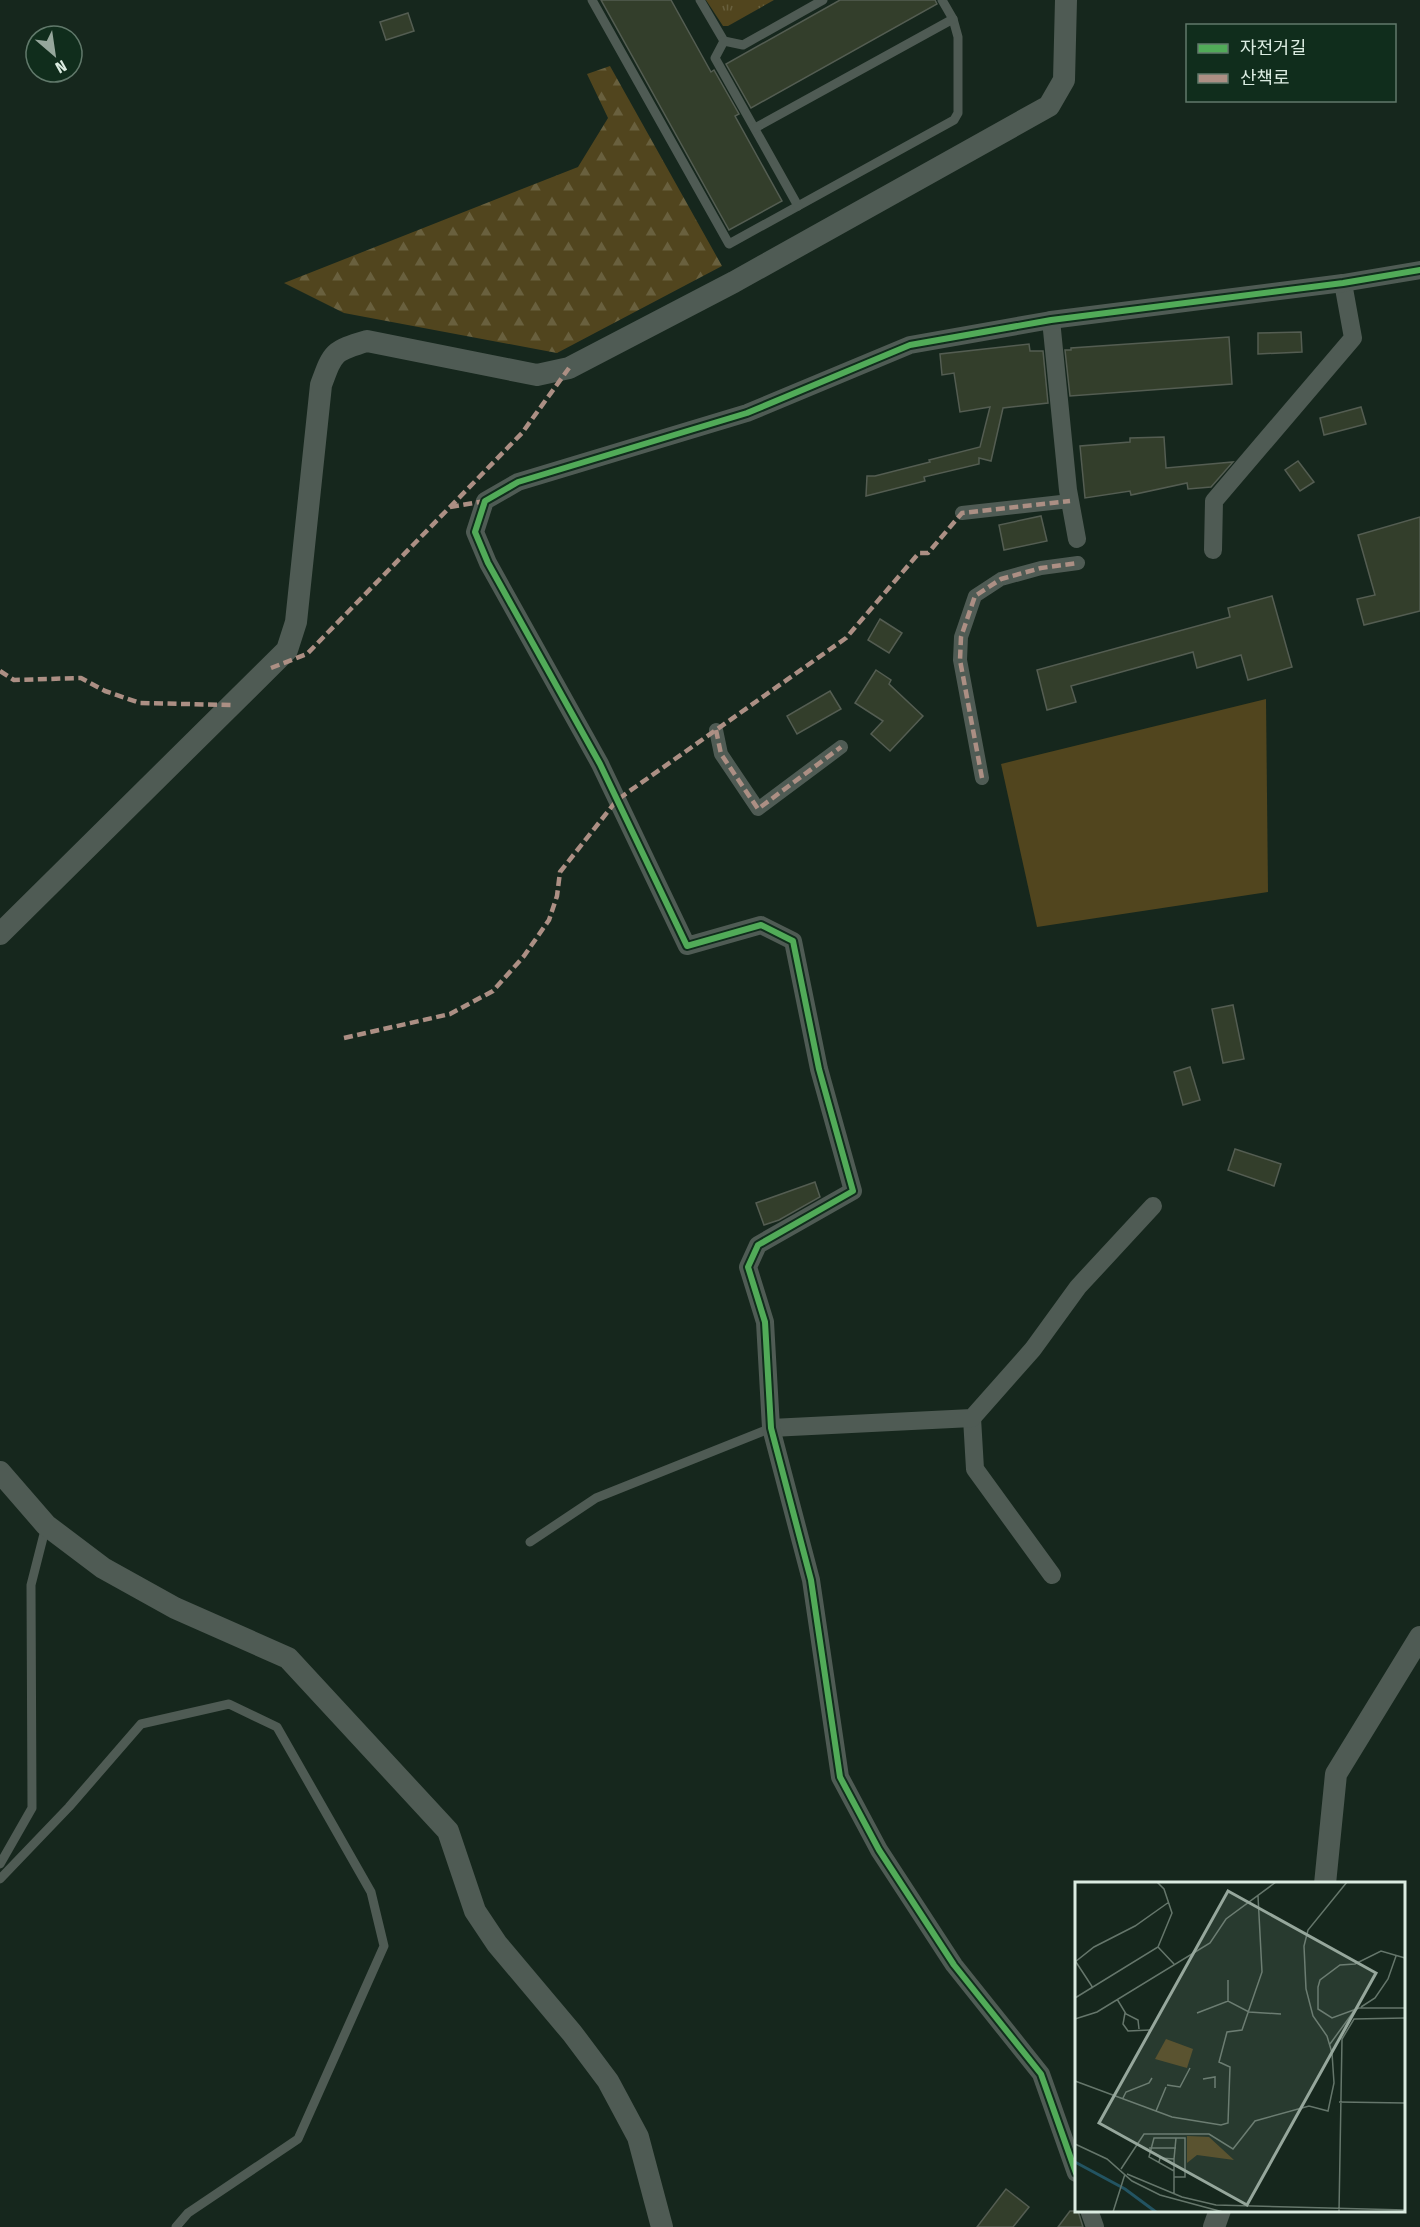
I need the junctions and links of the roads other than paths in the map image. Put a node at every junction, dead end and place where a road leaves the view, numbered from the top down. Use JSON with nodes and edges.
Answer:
{"nodes":[{"id":1,"x":592,"y":0,"type":"edge"},
{"id":2,"x":700,"y":0,"type":"edge"},
{"id":3,"x":823,"y":0,"type":"edge"},
{"id":4,"x":942,"y":0,"type":"edge"},
{"id":5,"x":1066,"y":0,"type":"edge"},
{"id":6,"x":953,"y":19,"type":"junction"},
{"id":7,"x":724,"y":41,"type":"junction"},
{"id":8,"x":755,"y":128,"type":"junction"},
{"id":9,"x":798,"y":206,"type":"junction"},
{"id":10,"x":1420,"y":270,"type":"edge"},
{"id":11,"x":1343,"y":283,"type":"junction"},
{"id":12,"x":1051,"y":320,"type":"junction"},
{"id":13,"x":1070,"y":501,"type":"junction"},
{"id":14,"x":962,"y":513,"type":"dead end"},
{"id":15,"x":1077,"y":539,"type":"dead end"},
{"id":16,"x":1213,"y":550,"type":"dead end"},
{"id":17,"x":1078,"y":563,"type":"dead end"},
{"id":18,"x":716,"y":730,"type":"dead end"},
{"id":19,"x":841,"y":747,"type":"dead end"},
{"id":20,"x":982,"y":778,"type":"dead end"},
{"id":21,"x":0,"y":934,"type":"edge"},
{"id":22,"x":1153,"y":1206,"type":"dead end"},
{"id":23,"x":972,"y":1418,"type":"junction"},
{"id":24,"x":771,"y":1428,"type":"junction"},
{"id":25,"x":0,"y":1472,"type":"edge"},
{"id":26,"x":46,"y":1525,"type":"junction"},
{"id":27,"x":530,"y":1542,"type":"dead end"},
{"id":28,"x":1052,"y":1575,"type":"dead end"},
{"id":29,"x":1420,"y":1637,"type":"edge"},
{"id":30,"x":0,"y":1864,"type":"edge"},
{"id":31,"x":0,"y":1880,"type":"edge"},
{"id":32,"x":1325,"y":1882,"type":"edge"},
{"id":33,"x":1075,"y":2168,"type":"edge"},
{"id":34,"x":1089,"y":2212,"type":"edge"},
{"id":35,"x":1221,"y":2212,"type":"edge"},
{"id":36,"x":176,"y":2227,"type":"edge"},
{"id":37,"x":662,"y":2227,"type":"edge"},
{"id":38,"x":1095,"y":2227,"type":"edge"},
{"id":39,"x":1214,"y":2227,"type":"edge"}],
"edges":[{"from":1,"to":9,"type":"lane"},
{"from":2,"to":7,"type":"lane"},
{"from":3,"to":7,"type":"lane"},
{"from":4,"to":6,"type":"lane"},
{"from":5,"to":21,"type":"street"},
{"from":6,"to":8,"type":"lane"},
{"from":6,"to":9,"type":"lane"},
{"from":7,"to":8,"type":"lane"},
{"from":8,"to":9,"type":"lane"},
{"from":10,"to":11,"type":"street"},
{"from":11,"to":12,"type":"street"},
{"from":11,"to":16,"type":"street"},
{"from":12,"to":13,"type":"street"},
{"from":12,"to":24,"type":"street"},
{"from":13,"to":14,"type":"street"},
{"from":13,"to":15,"type":"street"},
{"from":17,"to":20,"type":"street"},
{"from":18,"to":19,"type":"street"},
{"from":22,"to":23,"type":"street"},
{"from":23,"to":24,"type":"street"},
{"from":23,"to":28,"type":"street"},
{"from":24,"to":27,"type":"lane"},
{"from":24,"to":33,"type":"street"},
{"from":25,"to":26,"type":"street"},
{"from":26,"to":30,"type":"lane"},
{"from":26,"to":37,"type":"street"},
{"from":29,"to":32,"type":"street"},
{"from":31,"to":36,"type":"lane"},
{"from":34,"to":38,"type":"street"},
{"from":35,"to":39,"type":"street"}]}
